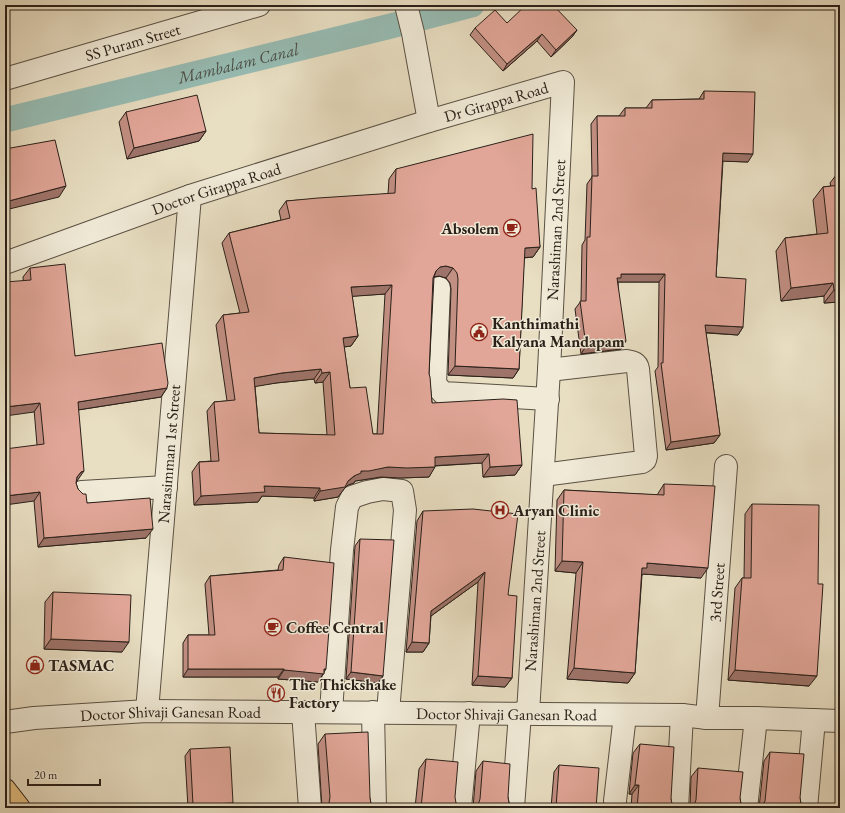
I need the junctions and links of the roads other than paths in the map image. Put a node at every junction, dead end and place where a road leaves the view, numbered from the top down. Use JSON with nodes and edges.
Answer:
{"nodes":[{"id":1,"x":260,"y":5,"type":"edge"},
{"id":2,"x":406,"y":5,"type":"edge"},
{"id":3,"x":5,"y":79,"type":"edge"},
{"id":4,"x":563,"y":82,"type":"joint"},
{"id":5,"x":429,"y":121,"type":"junction"},
{"id":6,"x":190,"y":196,"type":"junction"},
{"id":7,"x":5,"y":263,"type":"edge"},
{"id":8,"x":439,"y":288,"type":"dead end"},
{"id":9,"x":550,"y":370,"type":"junction"},
{"id":10,"x":548,"y":399,"type":"junction"},
{"id":11,"x":726,"y":466,"type":"dead end"},
{"id":12,"x":543,"y":475,"type":"junction"},
{"id":13,"x":166,"y":487,"type":"junction"},
{"id":14,"x":82,"y":492,"type":"edge"},
{"id":15,"x":148,"y":711,"type":"junction"},
{"id":16,"x":304,"y":712,"type":"junction"},
{"id":17,"x":331,"y":712,"type":"junction"},
{"id":18,"x":380,"y":712,"type":"junction"},
{"id":19,"x":469,"y":713,"type":"junction"},
{"id":20,"x":524,"y":713,"type":"junction"},
{"id":21,"x":625,"y":715,"type":"junction"},
{"id":22,"x":682,"y":715,"type":"junction"},
{"id":23,"x":707,"y":718,"type":"junction"},
{"id":24,"x":756,"y":718,"type":"junction"},
{"id":25,"x":814,"y":720,"type":"junction"},
{"id":26,"x":840,"y":721,"type":"edge"},
{"id":27,"x":5,"y":722,"type":"edge"},
{"id":28,"x":5,"y":790,"type":"edge"},
{"id":29,"x":615,"y":801,"type":"dead end"},
{"id":30,"x":19,"y":808,"type":"edge"},
{"id":31,"x":310,"y":808,"type":"edge"},
{"id":32,"x":375,"y":808,"type":"edge"},
{"id":33,"x":460,"y":808,"type":"edge"},
{"id":34,"x":513,"y":808,"type":"edge"},
{"id":35,"x":677,"y":808,"type":"edge"},
{"id":36,"x":746,"y":808,"type":"edge"},
{"id":37,"x":806,"y":808,"type":"edge"}],
"edges":[{"from":1,"to":3,"type":"street","name":"SS Puram Street"},
{"from":2,"to":5,"type":"street"},
{"from":4,"to":5,"type":"street","name":"Dr Girappa Road"},
{"from":4,"to":9,"type":"street","name":"Narashiman 2nd Street"},
{"from":5,"to":6,"type":"street","name":"Doctor Girappa Road"},
{"from":6,"to":7,"type":"street","name":"Doctor Girappa Road"},
{"from":6,"to":13,"type":"street","name":"Narasimman 1st Street"},
{"from":8,"to":10,"type":"street"},
{"from":9,"to":10,"type":"street","name":"Narashiman 2nd Street"},
{"from":9,"to":12,"type":"street"},
{"from":10,"to":12,"type":"street","name":"Narashiman 2nd Street"},
{"from":11,"to":23,"type":"street","name":"3rd Street"},
{"from":12,"to":20,"type":"street","name":"Narashiman 2nd Street"},
{"from":13,"to":14,"type":"street"},
{"from":13,"to":15,"type":"street","name":"Narasimman 1st Street"},
{"from":15,"to":16,"type":"street","name":"Doctor Shivaji Ganesan Road"},
{"from":15,"to":27,"type":"street","name":"Doctor Shivaji Ganesan Road"},
{"from":16,"to":17,"type":"street","name":"Doctor Shivaji Ganesan Road"},
{"from":16,"to":31,"type":"street"},
{"from":17,"to":18,"type":"street","name":"Doctor Shivaji Ganesan Road"},
{"from":17,"to":18,"type":"street"},
{"from":18,"to":19,"type":"street","name":"Doctor Shivaji Ganesan Road"},
{"from":18,"to":32,"type":"street"},
{"from":19,"to":20,"type":"street","name":"Doctor Shivaji Ganesan Road"},
{"from":19,"to":33,"type":"street"},
{"from":20,"to":21,"type":"street","name":"Doctor Shivaji Ganesan Road"},
{"from":20,"to":34,"type":"street","name":"Narashiman 2nd Street"},
{"from":21,"to":22,"type":"street","name":"Doctor Shivaji Ganesan Road"},
{"from":21,"to":29,"type":"street"},
{"from":22,"to":23,"type":"street","name":"Doctor Shivaji Ganesan Road"},
{"from":22,"to":35,"type":"street"},
{"from":23,"to":24,"type":"street","name":"Doctor Shivaji Ganesan Road"},
{"from":24,"to":25,"type":"street","name":"Doctor Shivaji Ganesan Road"},
{"from":24,"to":36,"type":"street"},
{"from":25,"to":26,"type":"street","name":"Doctor Shivaji Ganesan Road"},
{"from":25,"to":37,"type":"street"},
{"from":28,"to":30,"type":"main road"}]}
